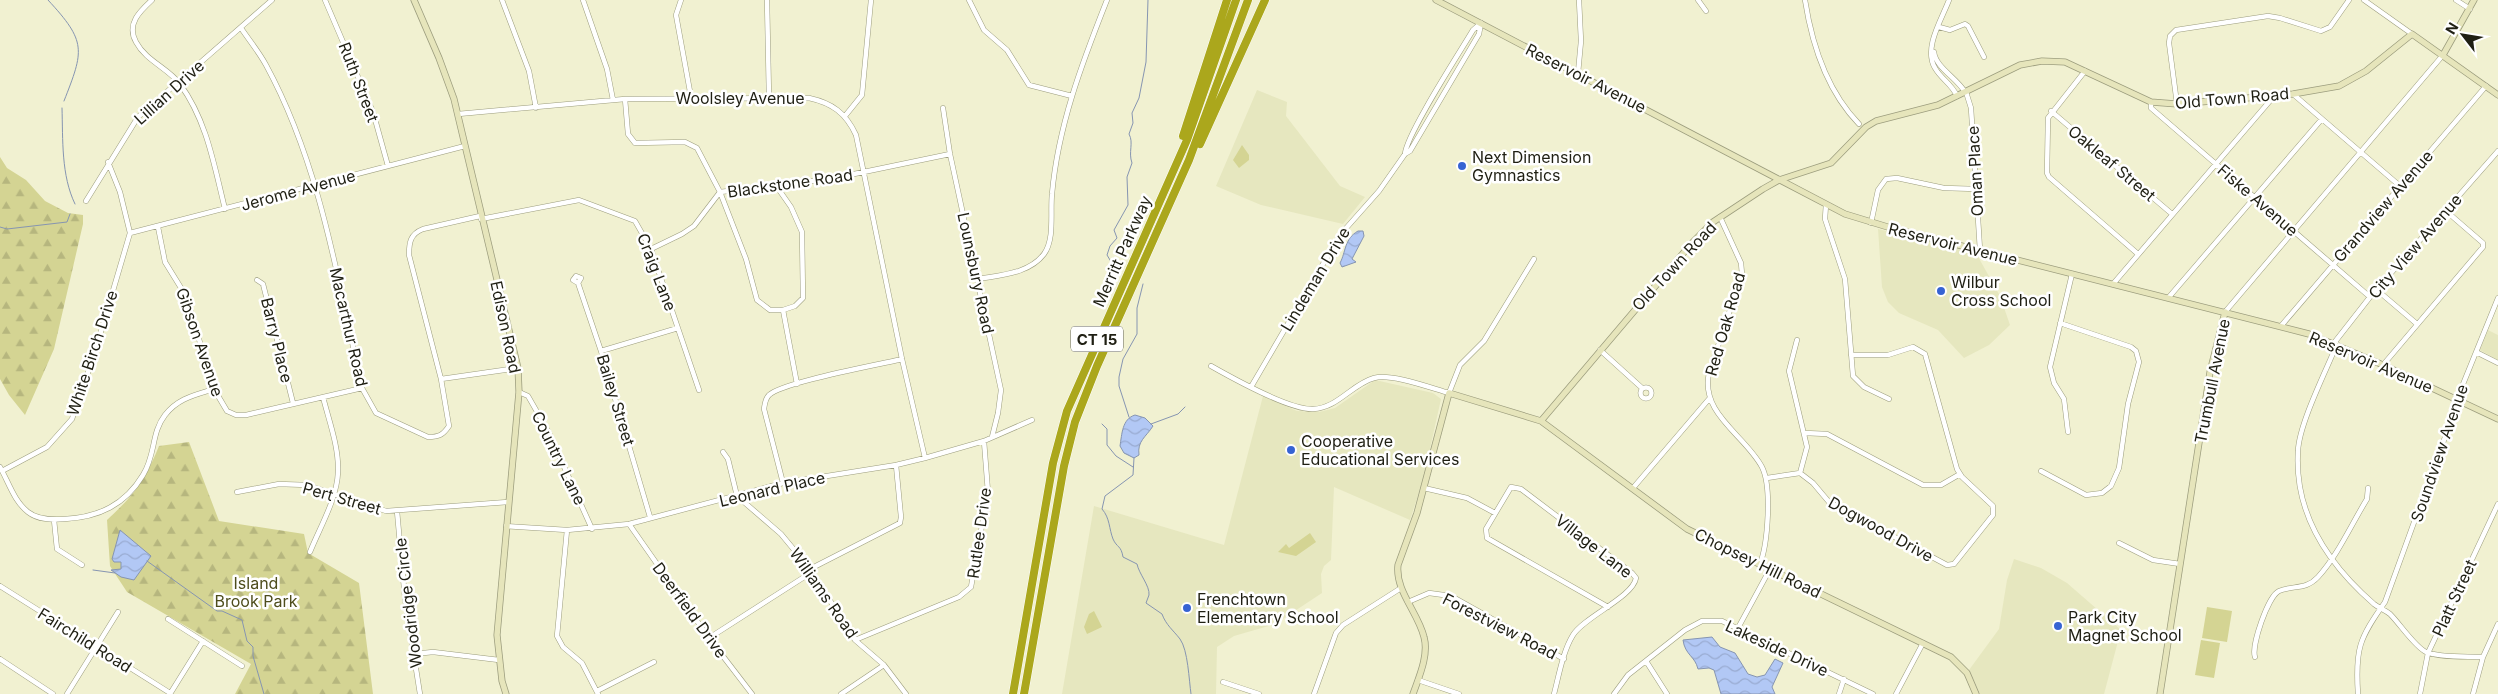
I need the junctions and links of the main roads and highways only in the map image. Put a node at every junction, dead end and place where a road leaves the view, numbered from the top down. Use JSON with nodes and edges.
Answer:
{"nodes":[{"id":1,"x":414,"y":0,"type":"edge"},
{"id":2,"x":1227,"y":0,"type":"edge"},
{"id":3,"x":1236,"y":0,"type":"edge"},
{"id":4,"x":1248,"y":0,"type":"edge"},
{"id":5,"x":1265,"y":0,"type":"edge"},
{"id":6,"x":1436,"y":0,"type":"edge"},
{"id":7,"x":2474,"y":0,"type":"edge"},
{"id":8,"x":2443,"y":56,"type":"junction"},
{"id":9,"x":2498,"y":95,"type":"edge"},
{"id":10,"x":1779,"y":180,"type":"junction"},
{"id":11,"x":1175,"y":192,"type":"junction"},
{"id":12,"x":1162,"y":195,"type":"junction"},
{"id":13,"x":2225,"y":312,"type":"junction"},
{"id":14,"x":2498,"y":419,"type":"edge"},
{"id":15,"x":1541,"y":421,"type":"junction"},
{"id":16,"x":506,"y":694,"type":"edge"},
{"id":17,"x":1013,"y":694,"type":"edge"},
{"id":18,"x":1024,"y":694,"type":"edge"},
{"id":19,"x":1413,"y":694,"type":"edge"},
{"id":20,"x":1976,"y":694,"type":"edge"},
{"id":21,"x":2160,"y":694,"type":"edge"}],
"edges":[{"from":1,"to":16,"type":"main road","name":"Edison Road"},
{"from":2,"to":12,"type":"highway"},
{"from":3,"to":12,"type":"highway","name":"Merritt Parkway","number":"CT 15"},
{"from":4,"to":11,"type":"highway","name":"Merritt Parkway","number":"CT 15"},
{"from":5,"to":11,"type":"highway"},
{"from":6,"to":10,"type":"main road","name":"Reservoir Avenue"},
{"from":7,"to":8,"type":"main road"},
{"from":8,"to":9,"type":"main road"},
{"from":8,"to":10,"type":"main road","name":"Old Town Road"},
{"from":10,"to":13,"type":"main road","name":"Reservoir Avenue"},
{"from":10,"to":15,"type":"main road","name":"Old Town Road"},
{"from":11,"to":18,"type":"highway","name":"Merritt Parkway","number":"CT 15"},
{"from":12,"to":17,"type":"highway","name":"Merritt Parkway","number":"CT 15"},
{"from":13,"to":14,"type":"main road","name":"Reservoir Avenue"},
{"from":13,"to":21,"type":"main road","name":"Trumbull Avenue"},
{"from":15,"to":19,"type":"main road"},
{"from":15,"to":20,"type":"main road","name":"Chopsey Hill Road"}]}
